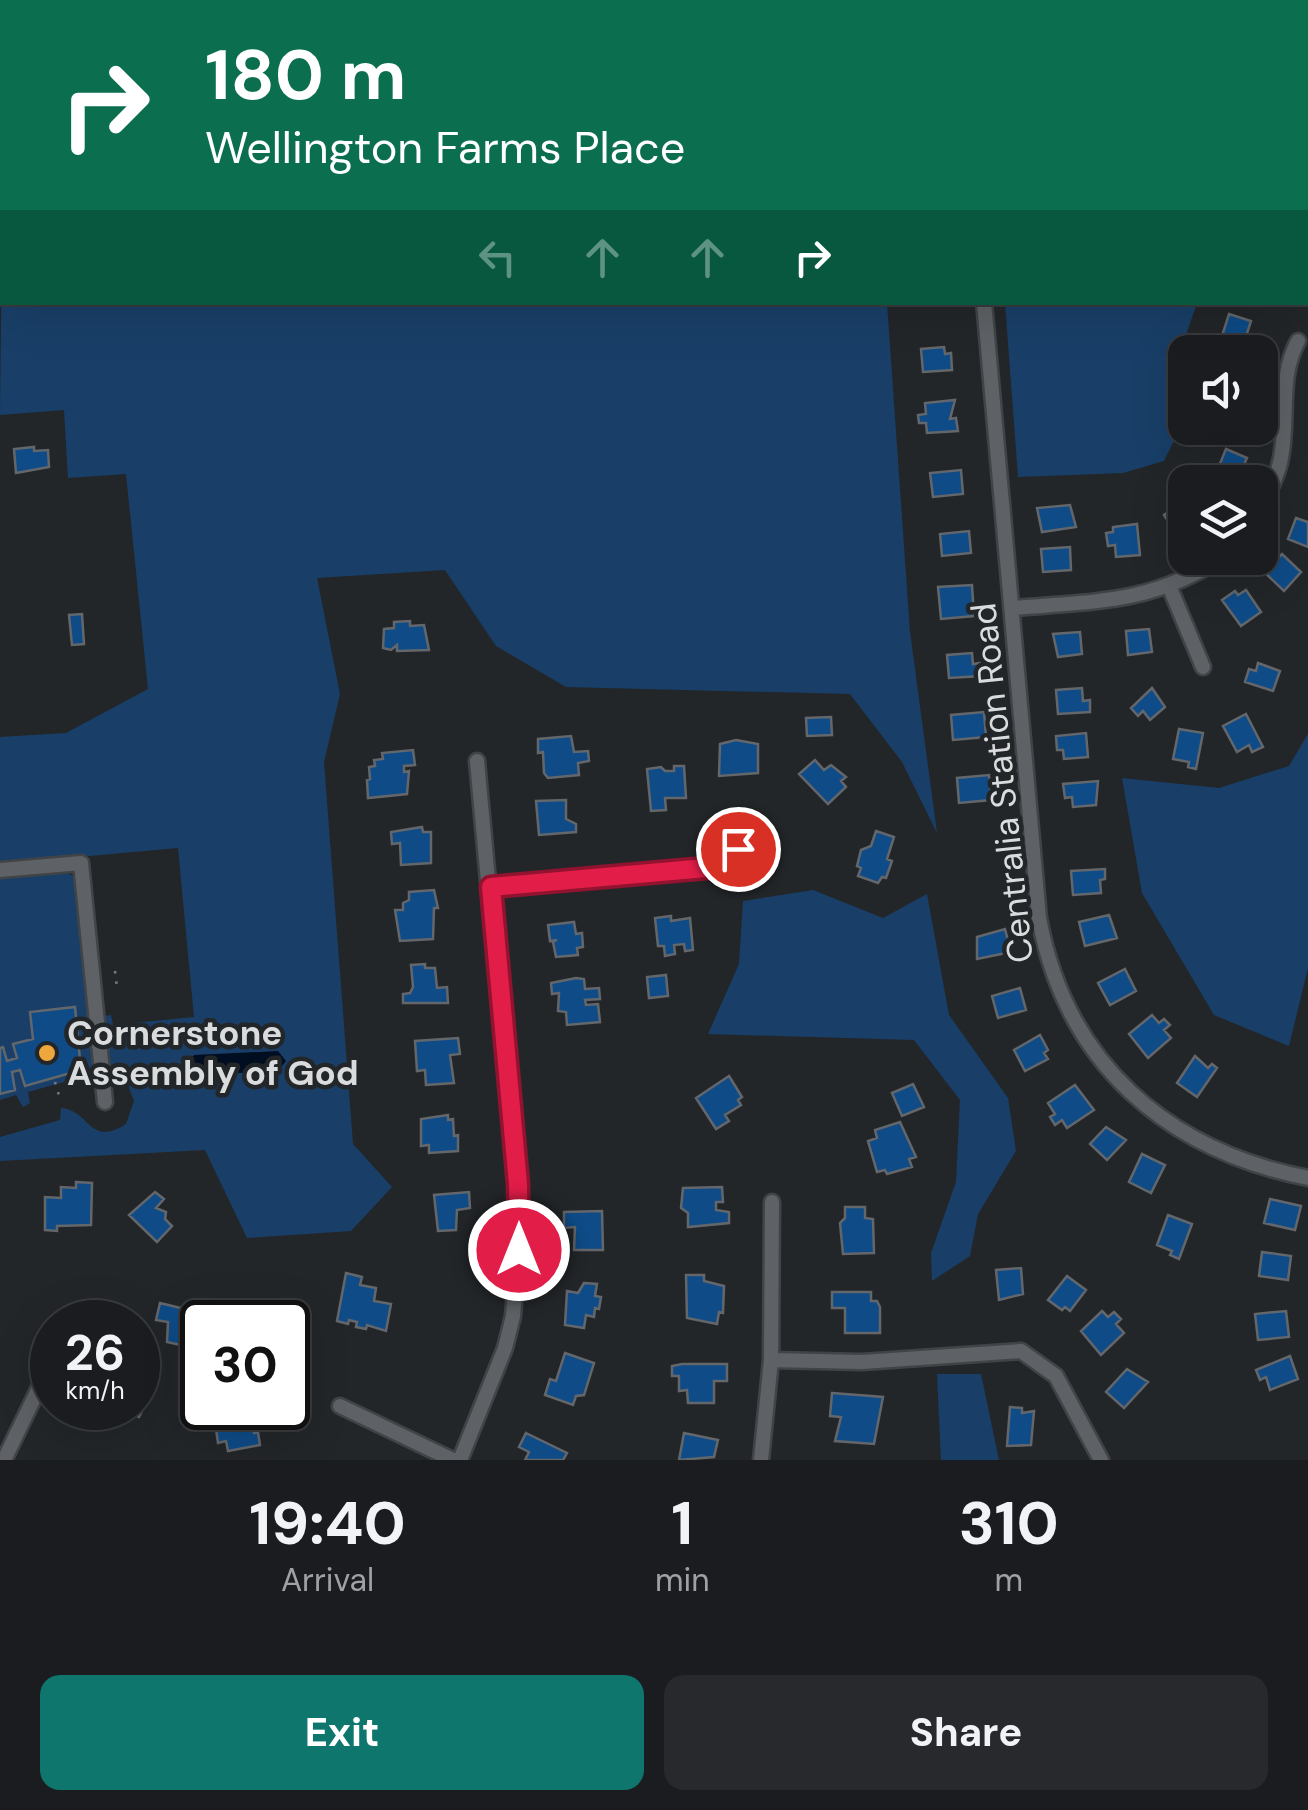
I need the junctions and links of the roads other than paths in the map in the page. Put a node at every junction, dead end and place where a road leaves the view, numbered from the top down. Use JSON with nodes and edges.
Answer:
{"nodes":[{"id":1,"x":984,"y":305,"type":"edge"},
{"id":2,"x":1298,"y":341,"type":"dead end"},
{"id":3,"x":1277,"y":465,"type":"edge"},
{"id":4,"x":1193,"y":575,"type":"edge"},
{"id":5,"x":1170,"y":588,"type":"junction"},
{"id":6,"x":1013,"y":608,"type":"junction"},
{"id":7,"x":1203,"y":667,"type":"dead end"},
{"id":8,"x":477,"y":761,"type":"dead end"},
{"id":9,"x":738,"y":849,"type":"dead end"},
{"id":10,"x":0,"y":870,"type":"edge"},
{"id":11,"x":491,"y":887,"type":"junction"},
{"id":12,"x":106,"y":1102,"type":"dead end"},
{"id":13,"x":1308,"y":1178,"type":"edge"},
{"id":14,"x":772,"y":1202,"type":"dead end"},
{"id":15,"x":771,"y":1360,"type":"junction"},
{"id":16,"x":30,"y":1406,"type":"edge"},
{"id":17,"x":340,"y":1406,"type":"dead end"},
{"id":18,"x":4,"y":1460,"type":"edge"},
{"id":19,"x":456,"y":1460,"type":"edge"},
{"id":20,"x":761,"y":1460,"type":"edge"},
{"id":21,"x":1101,"y":1460,"type":"edge"}],
"edges":[{"from":1,"to":6,"type":"street","name":"Centralia Station Road"},
{"from":2,"to":3,"type":"street"},
{"from":4,"to":5,"type":"street"},
{"from":5,"to":6,"type":"street"},
{"from":5,"to":7,"type":"street"},
{"from":6,"to":13,"type":"street","name":"Centralia Station Road"},
{"from":8,"to":11,"type":"street"},
{"from":9,"to":11,"type":"street"},
{"from":10,"to":12,"type":"street"},
{"from":11,"to":19,"type":"street"},
{"from":14,"to":15,"type":"street"},
{"from":15,"to":20,"type":"street"},
{"from":15,"to":21,"type":"street"},
{"from":16,"to":18,"type":"street"},
{"from":17,"to":19,"type":"street"}]}
